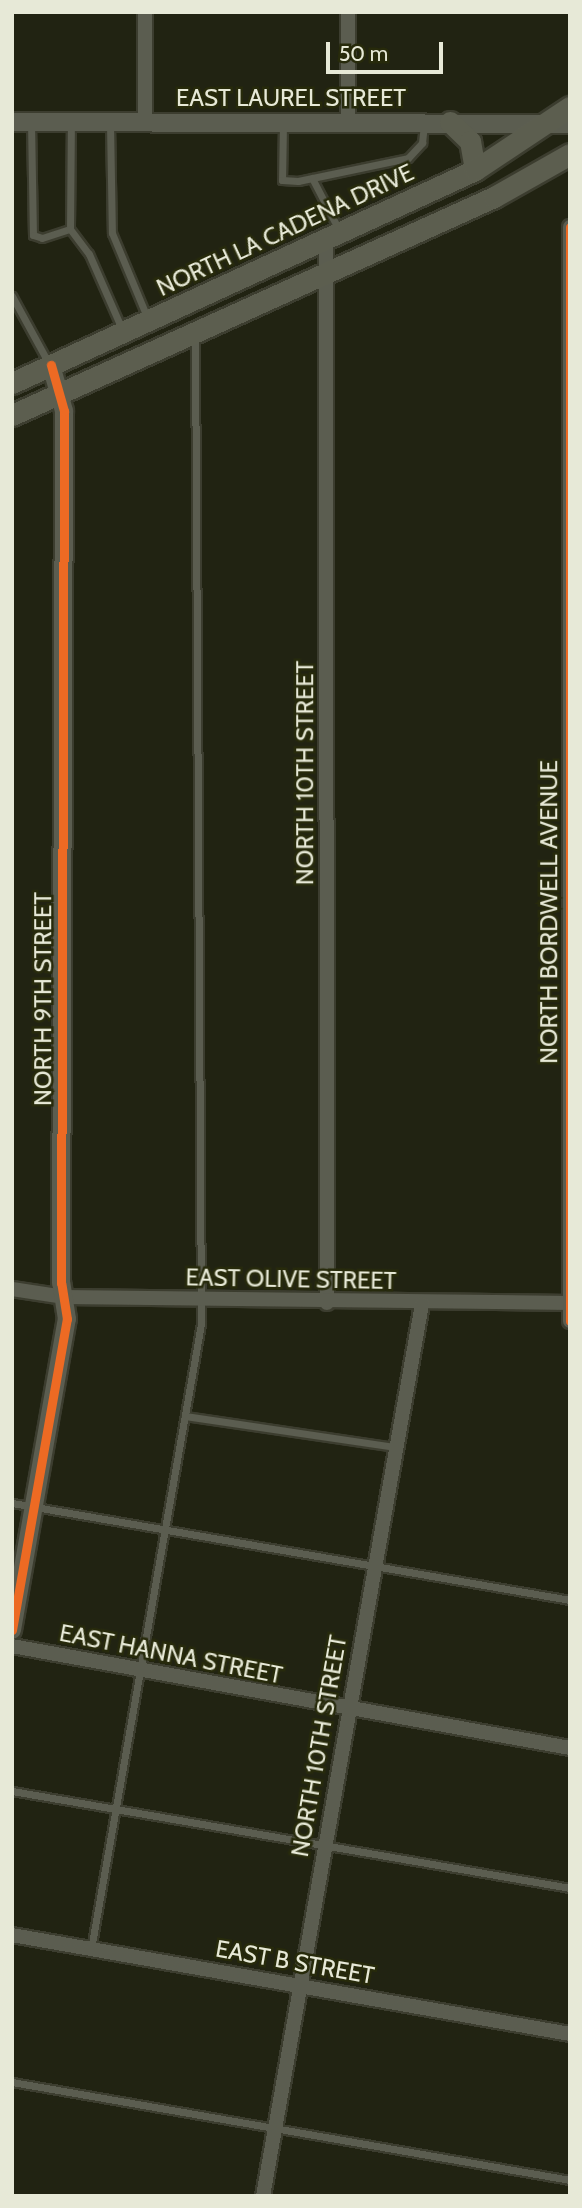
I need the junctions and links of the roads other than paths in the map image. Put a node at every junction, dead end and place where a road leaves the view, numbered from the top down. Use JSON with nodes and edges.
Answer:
{"nodes":[{"id":1,"x":145,"y":12,"type":"edge"},
{"id":2,"x":348,"y":12,"type":"edge"},
{"id":3,"x":570,"y":107,"type":"edge"},
{"id":4,"x":12,"y":122,"type":"edge"},
{"id":5,"x":31,"y":122,"type":"junction"},
{"id":6,"x":71,"y":122,"type":"junction"},
{"id":7,"x":110,"y":122,"type":"junction"},
{"id":8,"x":145,"y":122,"type":"junction"},
{"id":9,"x":283,"y":122,"type":"junction"},
{"id":10,"x":348,"y":122,"type":"junction"},
{"id":11,"x":424,"y":122,"type":"junction"},
{"id":12,"x":450,"y":122,"type":"junction"},
{"id":13,"x":560,"y":124,"type":"edge"},
{"id":14,"x":570,"y":153,"type":"edge"},
{"id":15,"x":475,"y":170,"type":"junction"},
{"id":16,"x":312,"y":178,"type":"junction"},
{"id":17,"x":570,"y":227,"type":"edge"},
{"id":18,"x":70,"y":229,"type":"junction"},
{"id":19,"x":334,"y":238,"type":"junction"},
{"id":20,"x":329,"y":271,"type":"junction"},
{"id":21,"x":12,"y":296,"type":"edge"},
{"id":22,"x":149,"y":321,"type":"junction"},
{"id":23,"x":123,"y":333,"type":"junction"},
{"id":24,"x":195,"y":333,"type":"junction"},
{"id":25,"x":51,"y":365,"type":"junction"},
{"id":26,"x":12,"y":383,"type":"edge"},
{"id":27,"x":63,"y":392,"type":"junction"},
{"id":28,"x":12,"y":415,"type":"edge"},
{"id":29,"x":569,"y":594,"type":"edge"},
{"id":30,"x":569,"y":1067,"type":"edge"},
{"id":31,"x":12,"y":1289,"type":"edge"},
{"id":32,"x":64,"y":1297,"type":"junction"},
{"id":33,"x":200,"y":1300,"type":"junction"},
{"id":34,"x":327,"y":1303,"type":"junction"},
{"id":35,"x":570,"y":1303,"type":"edge"},
{"id":36,"x":422,"y":1304,"type":"junction"},
{"id":37,"x":570,"y":1321,"type":"edge"},
{"id":38,"x":185,"y":1416,"type":"junction"},
{"id":39,"x":396,"y":1447,"type":"junction"},
{"id":40,"x":12,"y":1503,"type":"edge"},
{"id":41,"x":34,"y":1506,"type":"junction"},
{"id":42,"x":166,"y":1530,"type":"junction"},
{"id":43,"x":373,"y":1566,"type":"junction"},
{"id":44,"x":570,"y":1600,"type":"edge"},
{"id":45,"x":12,"y":1630,"type":"edge"},
{"id":46,"x":12,"y":1646,"type":"edge"},
{"id":47,"x":143,"y":1671,"type":"junction"},
{"id":48,"x":346,"y":1711,"type":"junction"},
{"id":49,"x":570,"y":1748,"type":"edge"},
{"id":50,"x":12,"y":1791,"type":"edge"},
{"id":51,"x":117,"y":1809,"type":"junction"},
{"id":52,"x":325,"y":1845,"type":"junction"},
{"id":53,"x":570,"y":1888,"type":"edge"},
{"id":54,"x":12,"y":1935,"type":"edge"},
{"id":55,"x":91,"y":1949,"type":"junction"},
{"id":56,"x":303,"y":1986,"type":"junction"},
{"id":57,"x":570,"y":2034,"type":"edge"},
{"id":58,"x":12,"y":2082,"type":"edge"},
{"id":59,"x":276,"y":2128,"type":"junction"},
{"id":60,"x":570,"y":2180,"type":"edge"},
{"id":61,"x":263,"y":2196,"type":"edge"}],
"edges":[{"from":1,"to":8,"type":"street"},
{"from":2,"to":10,"type":"street"},
{"from":3,"to":13,"type":"main road","name":"NORTH LA CADENA DRIVE"},
{"from":4,"to":5,"type":"street","name":"EAST LAUREL STREET"},
{"from":5,"to":6,"type":"street","name":"EAST LAUREL STREET"},
{"from":5,"to":18,"type":"lane"},
{"from":6,"to":7,"type":"street","name":"EAST LAUREL STREET"},
{"from":6,"to":18,"type":"lane"},
{"from":7,"to":8,"type":"street","name":"EAST LAUREL STREET"},
{"from":7,"to":22,"type":"lane"},
{"from":8,"to":9,"type":"street","name":"EAST LAUREL STREET"},
{"from":9,"to":10,"type":"street","name":"EAST LAUREL STREET"},
{"from":9,"to":16,"type":"lane"},
{"from":10,"to":11,"type":"street","name":"EAST LAUREL STREET"},
{"from":11,"to":12,"type":"street","name":"EAST LAUREL STREET"},
{"from":11,"to":16,"type":"lane"},
{"from":12,"to":13,"type":"street","name":"EAST LAUREL STREET"},
{"from":12,"to":15,"type":"main road"},
{"from":13,"to":15,"type":"main road","name":"NORTH LA CADENA DRIVE"},
{"from":14,"to":20,"type":"main road"},
{"from":15,"to":19,"type":"main road","name":"NORTH LA CADENA DRIVE"},
{"from":16,"to":19,"type":"lane"},
{"from":17,"to":29,"type":"street","name":"NORTH BORDWELL AVENUE"},
{"from":18,"to":23,"type":"lane"},
{"from":19,"to":20,"type":"street","name":"NORTH 10TH STREET"},
{"from":19,"to":22,"type":"main road","name":"NORTH LA CADENA DRIVE"},
{"from":20,"to":24,"type":"main road"},
{"from":20,"to":34,"type":"street","name":"NORTH 10TH STREET"},
{"from":21,"to":25,"type":"lane"},
{"from":22,"to":23,"type":"main road","name":"NORTH LA CADENA DRIVE"},
{"from":23,"to":25,"type":"main road","name":"NORTH LA CADENA DRIVE"},
{"from":24,"to":27,"type":"main road"},
{"from":24,"to":33,"type":"lane"},
{"from":25,"to":26,"type":"main road","name":"NORTH LA CADENA DRIVE"},
{"from":25,"to":27,"type":"street","name":"NORTH 9TH STREET"},
{"from":27,"to":28,"type":"main road"},
{"from":27,"to":32,"type":"street","name":"NORTH 9TH STREET"},
{"from":29,"to":30,"type":"street","name":"NORTH BORDWELL AVENUE"},
{"from":30,"to":35,"type":"street","name":"NORTH BORDWELL AVENUE"},
{"from":31,"to":32,"type":"street","name":"EAST OLIVE STREET"},
{"from":32,"to":33,"type":"street","name":"EAST OLIVE STREET"},
{"from":32,"to":41,"type":"street","name":"NORTH 9TH STREET"},
{"from":33,"to":34,"type":"street","name":"EAST OLIVE STREET"},
{"from":33,"to":38,"type":"lane"},
{"from":34,"to":36,"type":"street","name":"EAST OLIVE STREET"},
{"from":35,"to":36,"type":"street","name":"EAST OLIVE STREET"},
{"from":35,"to":37,"type":"street","name":"NORTH BORDWELL AVENUE"},
{"from":36,"to":39,"type":"street","name":"NORTH 10TH STREET"},
{"from":38,"to":39,"type":"lane"},
{"from":38,"to":42,"type":"lane"},
{"from":39,"to":43,"type":"street","name":"NORTH 10TH STREET"},
{"from":40,"to":41,"type":"lane"},
{"from":41,"to":42,"type":"lane"},
{"from":41,"to":45,"type":"street","name":"NORTH 9TH STREET"},
{"from":42,"to":43,"type":"lane"},
{"from":42,"to":47,"type":"lane"},
{"from":43,"to":44,"type":"lane"},
{"from":43,"to":48,"type":"street","name":"NORTH 10TH STREET"},
{"from":46,"to":47,"type":"street","name":"EAST HANNA STREET"},
{"from":47,"to":48,"type":"street","name":"EAST HANNA STREET"},
{"from":47,"to":51,"type":"lane"},
{"from":48,"to":49,"type":"street","name":"EAST HANNA STREET"},
{"from":48,"to":52,"type":"street","name":"NORTH 10TH STREET"},
{"from":50,"to":51,"type":"lane"},
{"from":51,"to":52,"type":"lane"},
{"from":51,"to":55,"type":"lane"},
{"from":52,"to":53,"type":"lane"},
{"from":52,"to":56,"type":"street","name":"NORTH 10TH STREET"},
{"from":54,"to":55,"type":"street","name":"EAST B STREET"},
{"from":55,"to":56,"type":"street","name":"EAST B STREET"},
{"from":56,"to":57,"type":"street","name":"EAST B STREET"},
{"from":56,"to":59,"type":"street","name":"NORTH 10TH STREET"},
{"from":58,"to":59,"type":"lane"},
{"from":59,"to":60,"type":"lane"},
{"from":59,"to":61,"type":"street","name":"NORTH 10TH STREET"}]}
